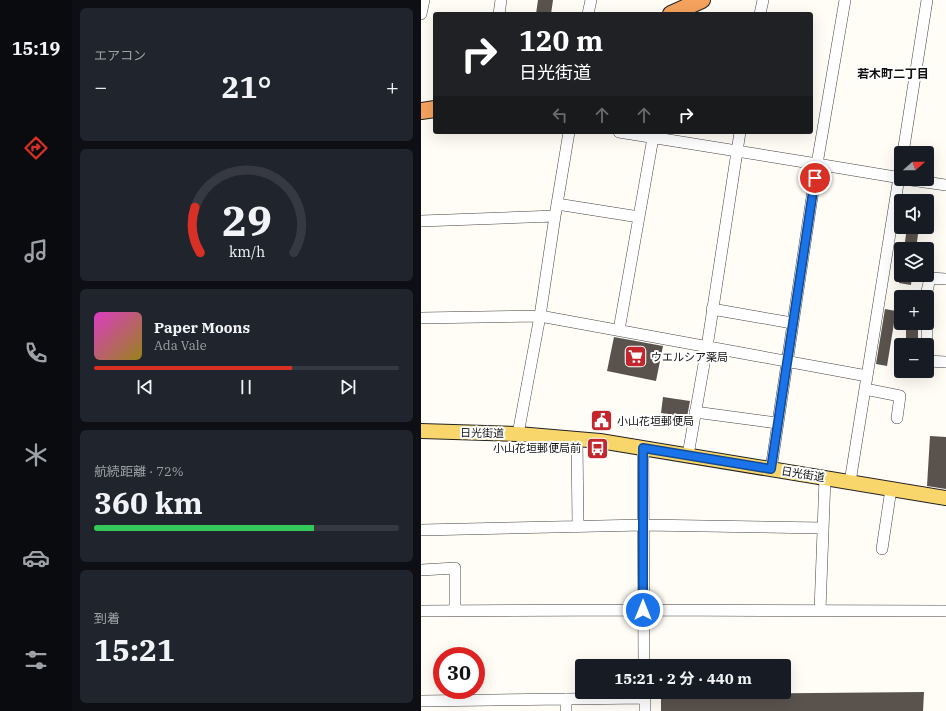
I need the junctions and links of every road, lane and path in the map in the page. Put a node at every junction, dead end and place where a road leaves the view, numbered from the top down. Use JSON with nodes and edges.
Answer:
{"nodes":[{"id":1,"x":424,"y":0,"type":"edge"},
{"id":2,"x":501,"y":0,"type":"edge"},
{"id":3,"x":591,"y":0,"type":"edge"},
{"id":4,"x":702,"y":0,"type":"edge"},
{"id":5,"x":763,"y":0,"type":"edge"},
{"id":6,"x":845,"y":0,"type":"edge"},
{"id":7,"x":927,"y":0,"type":"edge"},
{"id":8,"x":499,"y":12,"type":"edge"},
{"id":9,"x":589,"y":12,"type":"edge"},
{"id":10,"x":675,"y":12,"type":"edge"},
{"id":11,"x":760,"y":12,"type":"edge"},
{"id":12,"x":421,"y":14,"type":"edge"},
{"id":13,"x":433,"y":109,"type":"edge"},
{"id":14,"x":421,"y":111,"type":"edge"},
{"id":15,"x":569,"y":134,"type":"edge"},
{"id":16,"x":642,"y":134,"type":"edge"},
{"id":17,"x":740,"y":134,"type":"edge"},
{"id":18,"x":653,"y":135,"type":"edge"},
{"id":19,"x":904,"y":146,"type":"edge"},
{"id":20,"x":737,"y":151,"type":"junction"},
{"id":21,"x":817,"y":164,"type":"junction"},
{"id":22,"x":894,"y":178,"type":"edge"},
{"id":23,"x":934,"y":184,"type":"edge"},
{"id":24,"x":900,"y":186,"type":"edge"},
{"id":25,"x":946,"y":186,"type":"edge"},
{"id":26,"x":557,"y":204,"type":"junction"},
{"id":27,"x":555,"y":216,"type":"junction"},
{"id":28,"x":639,"y":217,"type":"junction"},
{"id":29,"x":421,"y":221,"type":"edge"},
{"id":30,"x":946,"y":279,"type":"edge"},
{"id":31,"x":712,"y":309,"type":"junction"},
{"id":32,"x":540,"y":316,"type":"junction"},
{"id":33,"x":421,"y":318,"type":"edge"},
{"id":34,"x":793,"y":323,"type":"junction"},
{"id":35,"x":619,"y":330,"type":"junction"},
{"id":36,"x":927,"y":338,"type":"edge"},
{"id":37,"x":707,"y":347,"type":"junction"},
{"id":38,"x":934,"y":361,"type":"edge"},
{"id":39,"x":786,"y":362,"type":"junction"},
{"id":40,"x":946,"y":362,"type":"edge"},
{"id":41,"x":867,"y":376,"type":"junction"},
{"id":42,"x":865,"y":389,"type":"junction"},
{"id":43,"x":695,"y":412,"type":"junction"},
{"id":44,"x":897,"y":418,"type":"dead end"},
{"id":45,"x":777,"y":422,"type":"junction"},
{"id":46,"x":421,"y":431,"type":"edge"},
{"id":47,"x":517,"y":434,"type":"junction"},
{"id":48,"x":577,"y":439,"type":"junction"},
{"id":49,"x":643,"y":448,"type":"junction"},
{"id":50,"x":688,"y":456,"type":"junction"},
{"id":51,"x":771,"y":469,"type":"junction"},
{"id":52,"x":825,"y":478,"type":"junction"},
{"id":53,"x":850,"y":482,"type":"junction"},
{"id":54,"x":891,"y":489,"type":"junction"},
{"id":55,"x":946,"y":498,"type":"edge"},
{"id":56,"x":644,"y":525,"type":"junction"},
{"id":57,"x":578,"y":526,"type":"junction"},
{"id":58,"x":823,"y":528,"type":"junction"},
{"id":59,"x":421,"y":530,"type":"edge"},
{"id":60,"x":882,"y":549,"type":"dead end"},
{"id":61,"x":421,"y":570,"type":"edge"},
{"id":62,"x":643,"y":610,"type":"junction"},
{"id":63,"x":820,"y":610,"type":"junction"},
{"id":64,"x":421,"y":611,"type":"edge"},
{"id":65,"x":455,"y":611,"type":"junction"},
{"id":66,"x":946,"y":611,"type":"edge"},
{"id":67,"x":644,"y":659,"type":"edge"},
{"id":68,"x":566,"y":699,"type":"junction"},
{"id":69,"x":575,"y":699,"type":"edge"},
{"id":70,"x":645,"y":699,"type":"edge"},
{"id":71,"x":421,"y":701,"type":"edge"},
{"id":72,"x":566,"y":711,"type":"edge"},
{"id":73,"x":645,"y":711,"type":"edge"}],
"edges":[{"from":1,"to":12,"type":"street"},
{"from":2,"to":8,"type":"street"},
{"from":3,"to":9,"type":"street"},
{"from":4,"to":10,"type":"highway"},
{"from":5,"to":11,"type":"street"},
{"from":6,"to":21,"type":"street"},
{"from":7,"to":19,"type":"street"},
{"from":13,"to":14,"type":"highway"},
{"from":15,"to":26,"type":"street"},
{"from":16,"to":18,"type":"street"},
{"from":17,"to":20,"type":"street"},
{"from":18,"to":20,"type":"street"},
{"from":18,"to":28,"type":"street"},
{"from":20,"to":21,"type":"street"},
{"from":20,"to":31,"type":"street"},
{"from":21,"to":22,"type":"street"},
{"from":21,"to":34,"type":"street"},
{"from":23,"to":25,"type":"street"},
{"from":24,"to":41,"type":"street"},
{"from":26,"to":27,"type":"street"},
{"from":26,"to":28,"type":"street"},
{"from":27,"to":29,"type":"street"},
{"from":27,"to":32,"type":"street"},
{"from":28,"to":35,"type":"street"},
{"from":30,"to":36,"type":"street"},
{"from":31,"to":34,"type":"street"},
{"from":31,"to":37,"type":"street"},
{"from":32,"to":33,"type":"street"},
{"from":32,"to":35,"type":"street"},
{"from":32,"to":47,"type":"street"},
{"from":34,"to":39,"type":"street"},
{"from":35,"to":37,"type":"street"},
{"from":37,"to":39,"type":"street"},
{"from":37,"to":43,"type":"street"},
{"from":38,"to":40,"type":"street"},
{"from":39,"to":41,"type":"street"},
{"from":39,"to":45,"type":"street"},
{"from":41,"to":42,"type":"street"},
{"from":42,"to":44,"type":"street"},
{"from":42,"to":53,"type":"street"},
{"from":43,"to":45,"type":"street"},
{"from":43,"to":50,"type":"street"},
{"from":45,"to":51,"type":"street"},
{"from":46,"to":47,"type":"main road","name":"日光街道"},
{"from":47,"to":48,"type":"main road","name":"日光街道"},
{"from":48,"to":49,"type":"main road","name":"日光街道"},
{"from":48,"to":57,"type":"street"},
{"from":49,"to":50,"type":"main road","name":"日光街道"},
{"from":49,"to":56,"type":"street"},
{"from":50,"to":51,"type":"main road","name":"日光街道"},
{"from":51,"to":52,"type":"main road","name":"日光街道"},
{"from":52,"to":53,"type":"main road","name":"日光街道"},
{"from":52,"to":58,"type":"street"},
{"from":53,"to":54,"type":"main road","name":"日光街道"},
{"from":54,"to":55,"type":"main road","name":"日光街道"},
{"from":54,"to":60,"type":"street"},
{"from":56,"to":57,"type":"street"},
{"from":56,"to":58,"type":"street"},
{"from":56,"to":62,"type":"street"},
{"from":57,"to":59,"type":"street"},
{"from":58,"to":63,"type":"street"},
{"from":61,"to":65,"type":"street"},
{"from":62,"to":63,"type":"street"},
{"from":62,"to":65,"type":"street"},
{"from":62,"to":67,"type":"street"},
{"from":63,"to":66,"type":"street"},
{"from":64,"to":65,"type":"street"},
{"from":68,"to":69,"type":"street"},
{"from":68,"to":71,"type":"street"},
{"from":68,"to":72,"type":"street"},
{"from":70,"to":73,"type":"street"}]}
